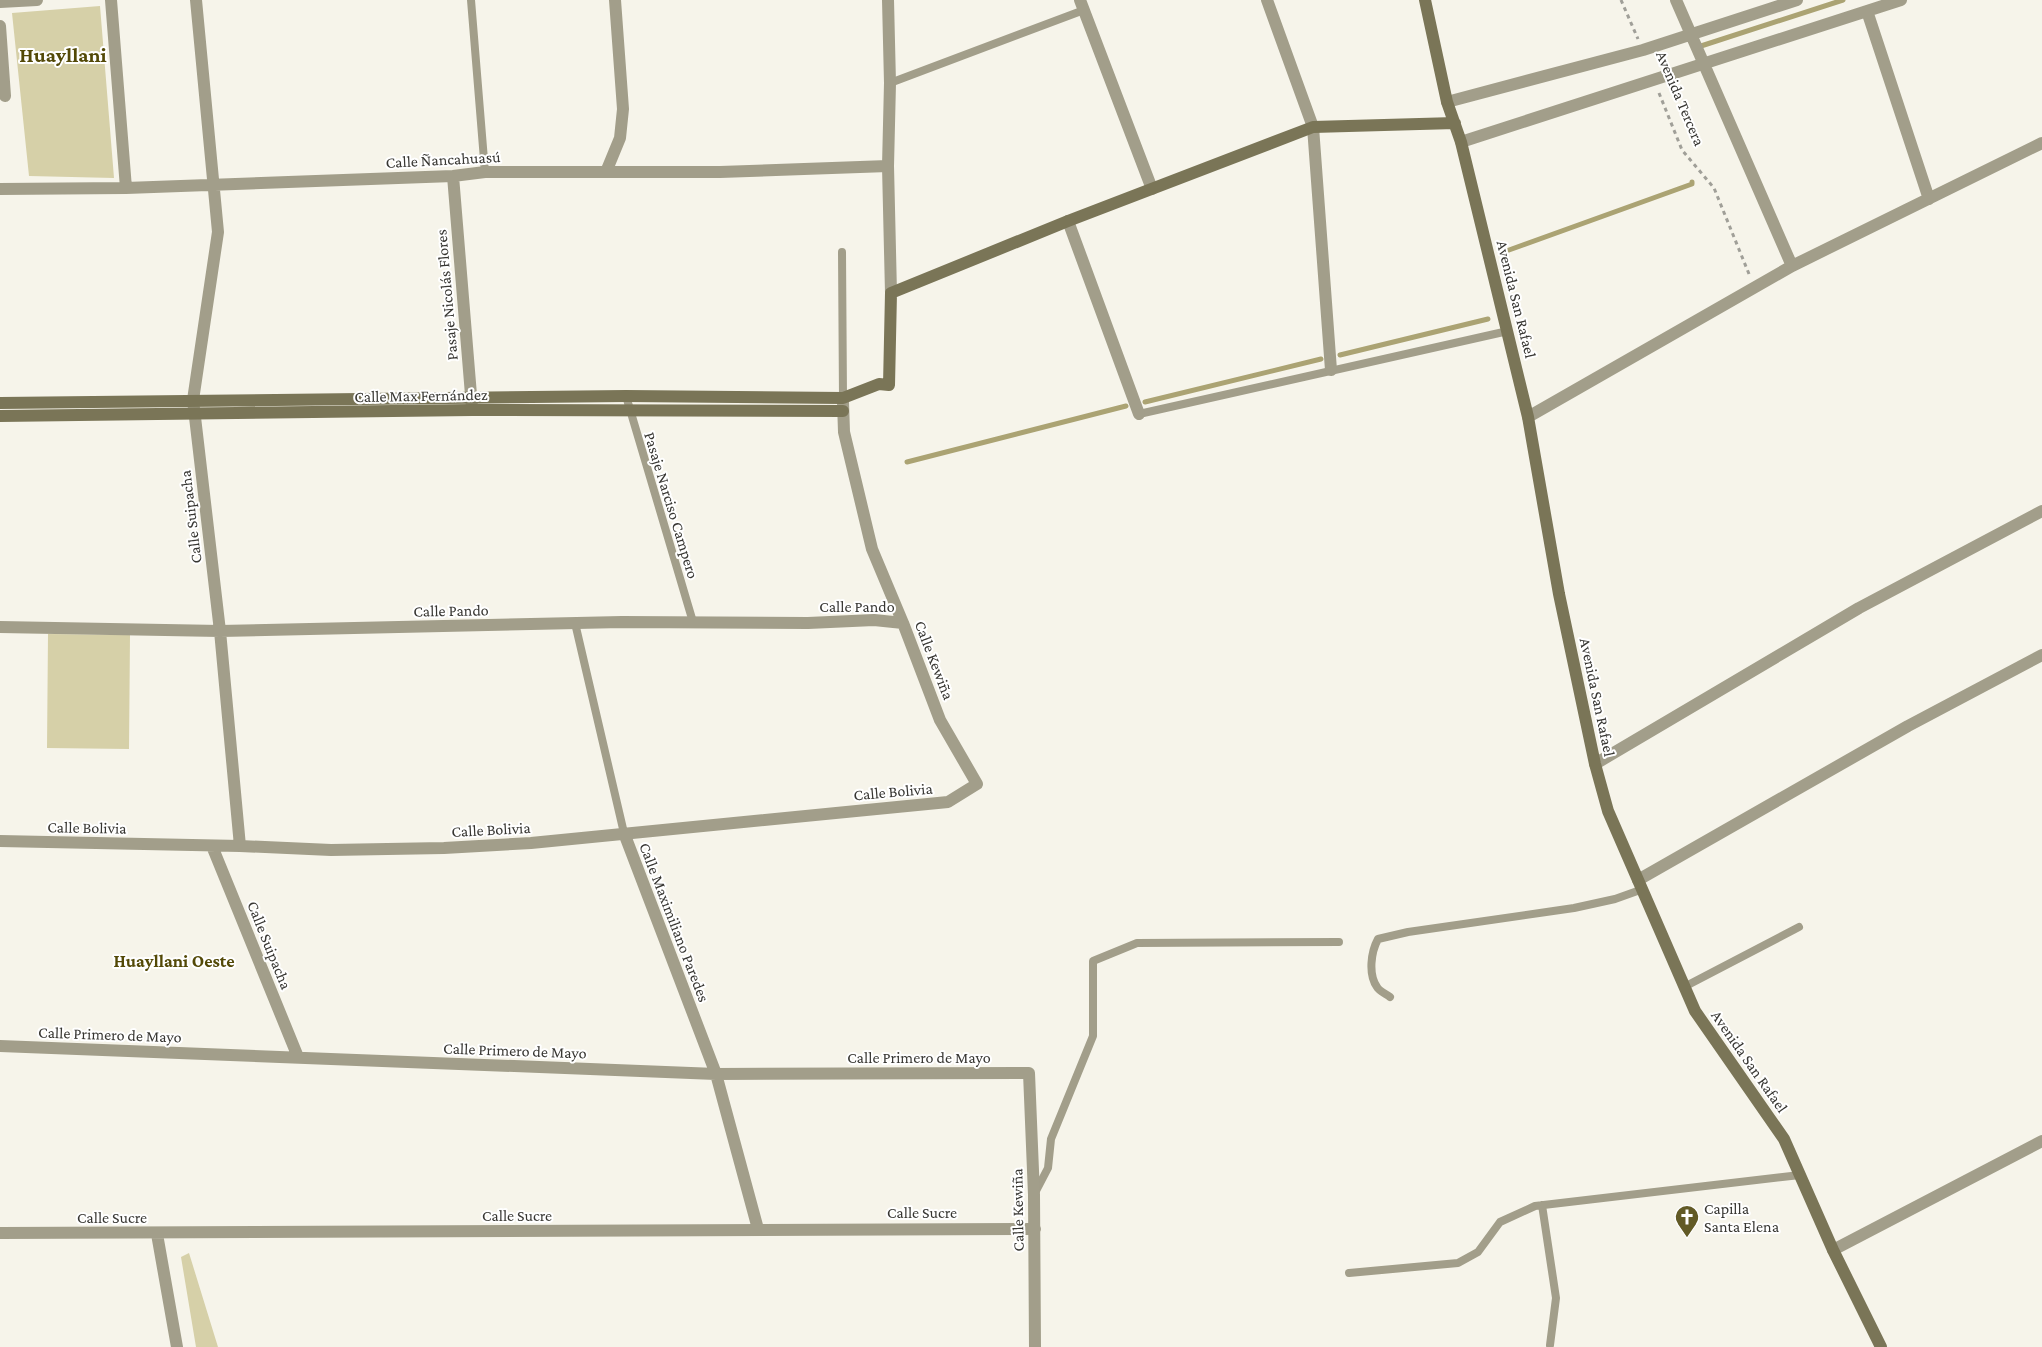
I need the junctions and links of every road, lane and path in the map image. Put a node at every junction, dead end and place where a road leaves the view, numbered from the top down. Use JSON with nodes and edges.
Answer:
{"nodes":[{"id":1,"x":37,"y":0,"type":"edge"},
{"id":2,"x":111,"y":0,"type":"edge"},
{"id":3,"x":196,"y":0,"type":"edge"},
{"id":4,"x":471,"y":0,"type":"edge"},
{"id":5,"x":614,"y":0,"type":"edge"},
{"id":6,"x":888,"y":0,"type":"edge"},
{"id":7,"x":1267,"y":0,"type":"edge"},
{"id":8,"x":1425,"y":0,"type":"edge"},
{"id":9,"x":1621,"y":0,"type":"edge"},
{"id":10,"x":1676,"y":0,"type":"edge"},
{"id":11,"x":1798,"y":0,"type":"edge"},
{"id":12,"x":1901,"y":0,"type":"edge"},
{"id":13,"x":0,"y":2,"type":"edge"},
{"id":14,"x":1082,"y":5,"type":"edge"},
{"id":15,"x":1867,"y":12,"type":"junction"},
{"id":16,"x":0,"y":26,"type":"edge"},
{"id":17,"x":1692,"y":35,"type":"junction"},
{"id":18,"x":1643,"y":50,"type":"junction"},
{"id":19,"x":1704,"y":64,"type":"junction"},
{"id":20,"x":1653,"y":80,"type":"junction"},
{"id":21,"x":890,"y":83,"type":"junction"},
{"id":22,"x":5,"y":96,"type":"dead end"},
{"id":23,"x":1448,"y":102,"type":"junction"},
{"id":24,"x":1455,"y":123,"type":"junction"},
{"id":25,"x":1313,"y":127,"type":"junction"},
{"id":26,"x":1461,"y":142,"type":"junction"},
{"id":27,"x":2042,"y":143,"type":"edge"},
{"id":28,"x":888,"y":166,"type":"junction"},
{"id":29,"x":485,"y":172,"type":"junction"},
{"id":30,"x":606,"y":172,"type":"junction"},
{"id":31,"x":452,"y":176,"type":"junction"},
{"id":32,"x":214,"y":185,"type":"junction"},
{"id":33,"x":126,"y":188,"type":"junction"},
{"id":34,"x":0,"y":189,"type":"edge"},
{"id":35,"x":1152,"y":189,"type":"junction"},
{"id":36,"x":1929,"y":199,"type":"junction"},
{"id":37,"x":1068,"y":221,"type":"junction"},
{"id":38,"x":842,"y":252,"type":"dead end"},
{"id":39,"x":1792,"y":266,"type":"junction"},
{"id":40,"x":1755,"y":287,"type":"junction"},
{"id":41,"x":891,"y":293,"type":"junction"},
{"id":42,"x":1508,"y":331,"type":"junction"},
{"id":43,"x":1331,"y":370,"type":"junction"},
{"id":44,"x":626,"y":396,"type":"junction"},
{"id":45,"x":843,"y":398,"type":"junction"},
{"id":46,"x":193,"y":400,"type":"junction"},
{"id":47,"x":0,"y":403,"type":"edge"},
{"id":48,"x":472,"y":403,"type":"junction"},
{"id":49,"x":843,"y":411,"type":"junction"},
{"id":50,"x":630,"y":412,"type":"junction"},
{"id":51,"x":194,"y":414,"type":"junction"},
{"id":52,"x":1139,"y":414,"type":"joint"},
{"id":53,"x":0,"y":416,"type":"edge"},
{"id":54,"x":1528,"y":417,"type":"junction"},
{"id":55,"x":2042,"y":511,"type":"edge"},
{"id":56,"x":693,"y":622,"type":"junction"},
{"id":57,"x":574,"y":623,"type":"junction"},
{"id":58,"x":903,"y":623,"type":"junction"},
{"id":59,"x":0,"y":627,"type":"edge"},
{"id":60,"x":220,"y":631,"type":"junction"},
{"id":61,"x":2042,"y":655,"type":"edge"},
{"id":62,"x":1595,"y":764,"type":"junction"},
{"id":63,"x":976,"y":784,"type":"joint"},
{"id":64,"x":624,"y":833,"type":"junction"},
{"id":65,"x":0,"y":841,"type":"edge"},
{"id":66,"x":212,"y":846,"type":"junction"},
{"id":67,"x":240,"y":846,"type":"junction"},
{"id":68,"x":1641,"y":884,"type":"junction"},
{"id":69,"x":1799,"y":926,"type":"dead end"},
{"id":70,"x":1339,"y":942,"type":"dead end"},
{"id":71,"x":1684,"y":987,"type":"junction"},
{"id":72,"x":1390,"y":997,"type":"dead end"},
{"id":73,"x":0,"y":1046,"type":"edge"},
{"id":74,"x":298,"y":1057,"type":"junction"},
{"id":75,"x":1029,"y":1073,"type":"joint"},
{"id":76,"x":716,"y":1074,"type":"junction"},
{"id":77,"x":2042,"y":1141,"type":"edge"},
{"id":78,"x":1800,"y":1175,"type":"junction"},
{"id":79,"x":1034,"y":1195,"type":"junction"},
{"id":80,"x":1542,"y":1206,"type":"junction"},
{"id":81,"x":758,"y":1229,"type":"junction"},
{"id":82,"x":1035,"y":1229,"type":"junction"},
{"id":83,"x":0,"y":1233,"type":"edge"},
{"id":84,"x":157,"y":1234,"type":"junction"},
{"id":85,"x":1833,"y":1250,"type":"junction"},
{"id":86,"x":1349,"y":1272,"type":"dead end"},
{"id":87,"x":1550,"y":1345,"type":"dead end"},
{"id":88,"x":177,"y":1347,"type":"edge"},
{"id":89,"x":1034,"y":1347,"type":"edge"},
{"id":90,"x":1880,"y":1347,"type":"edge"}],
"edges":[{"from":1,"to":13,"type":"street"},
{"from":2,"to":33,"type":"street"},
{"from":3,"to":32,"type":"street","name":"Calle Suipacha"},
{"from":4,"to":29,"type":"lane"},
{"from":5,"to":30,"type":"street"},
{"from":6,"to":21,"type":"street"},
{"from":7,"to":25,"type":"street"},
{"from":8,"to":23,"type":"street","name":"Avenida San Rafael"},
{"from":9,"to":18,"type":"path","name":"Avenida Tercera"},
{"from":10,"to":17,"type":"street"},
{"from":11,"to":17,"type":"street"},
{"from":12,"to":15,"type":"street"},
{"from":14,"to":21,"type":"lane"},
{"from":14,"to":35,"type":"street"},
{"from":15,"to":19,"type":"street"},
{"from":15,"to":36,"type":"street"},
{"from":16,"to":22,"type":"street"},
{"from":17,"to":18,"type":"street"},
{"from":17,"to":19,"type":"street"},
{"from":18,"to":23,"type":"street"},
{"from":19,"to":20,"type":"street"},
{"from":19,"to":39,"type":"street"},
{"from":20,"to":26,"type":"street"},
{"from":20,"to":40,"type":"path","name":"Avenida Tercera"},
{"from":21,"to":28,"type":"street"},
{"from":23,"to":24,"type":"street","name":"Avenida San Rafael"},
{"from":24,"to":25,"type":"street"},
{"from":24,"to":26,"type":"street","name":"Avenida San Rafael"},
{"from":25,"to":35,"type":"street"},
{"from":25,"to":43,"type":"street"},
{"from":26,"to":42,"type":"street","name":"Avenida San Rafael"},
{"from":27,"to":36,"type":"street"},
{"from":28,"to":30,"type":"street","name":"Calle Ñancahuasú"},
{"from":28,"to":41,"type":"street"},
{"from":29,"to":30,"type":"street","name":"Calle Ñancahuasú"},
{"from":29,"to":31,"type":"street","name":"Calle Ñancahuasú"},
{"from":31,"to":32,"type":"street","name":"Calle Ñancahuasú"},
{"from":31,"to":48,"type":"street","name":"Pasaje Nicolás Flores"},
{"from":32,"to":33,"type":"street","name":"Calle Ñancahuasú"},
{"from":32,"to":46,"type":"street","name":"Calle Suipacha"},
{"from":33,"to":34,"type":"street","name":"Calle Ñancahuasú"},
{"from":35,"to":37,"type":"street"},
{"from":36,"to":39,"type":"street"},
{"from":37,"to":41,"type":"street"},
{"from":37,"to":52,"type":"street"},
{"from":38,"to":45,"type":"lane"},
{"from":39,"to":40,"type":"street"},
{"from":40,"to":54,"type":"street"},
{"from":41,"to":45,"type":"street"},
{"from":42,"to":43,"type":"lane"},
{"from":42,"to":54,"type":"street","name":"Avenida San Rafael"},
{"from":43,"to":52,"type":"lane"},
{"from":44,"to":45,"type":"street","name":"Calle Max Fernández"},
{"from":44,"to":48,"type":"street","name":"Calle Max Fernández"},
{"from":44,"to":50,"type":"lane","name":"Pasaje Narciso Campero"},
{"from":45,"to":49,"type":"street","name":"Calle Kewiña"},
{"from":46,"to":47,"type":"street","name":"Calle Max Fernández"},
{"from":46,"to":48,"type":"street","name":"Calle Max Fernández"},
{"from":46,"to":51,"type":"street","name":"Calle Suipacha"},
{"from":48,"to":50,"type":"street","name":"Calle Max Fernández"},
{"from":48,"to":51,"type":"street","name":"Calle Max Fernández"},
{"from":49,"to":50,"type":"street","name":"Calle Max Fernández"},
{"from":49,"to":58,"type":"street","name":"Calle Kewiña"},
{"from":50,"to":56,"type":"lane","name":"Pasaje Narciso Campero"},
{"from":51,"to":53,"type":"street","name":"Calle Max Fernández"},
{"from":51,"to":60,"type":"street","name":"Calle Suipacha"},
{"from":54,"to":62,"type":"street","name":"Avenida San Rafael"},
{"from":55,"to":62,"type":"street"},
{"from":56,"to":57,"type":"street","name":"Calle Pando"},
{"from":56,"to":58,"type":"street","name":"Calle Pando"},
{"from":57,"to":60,"type":"street","name":"Calle Pando"},
{"from":57,"to":64,"type":"lane","name":"Calle Maximiliano Paredes"},
{"from":58,"to":63,"type":"street","name":"Calle Kewiña"},
{"from":59,"to":60,"type":"street","name":"Calle Pando"},
{"from":60,"to":67,"type":"street","name":"Calle Suipacha"},
{"from":61,"to":68,"type":"street"},
{"from":62,"to":68,"type":"street","name":"Avenida San Rafael"},
{"from":63,"to":64,"type":"street","name":"Calle Bolivia"},
{"from":64,"to":67,"type":"street","name":"Calle Bolivia"},
{"from":64,"to":76,"type":"street","name":"Calle Maximiliano Paredes"},
{"from":65,"to":66,"type":"street","name":"Calle Bolivia"},
{"from":66,"to":67,"type":"street","name":"Calle Bolivia"},
{"from":66,"to":74,"type":"street","name":"Calle Suipacha"},
{"from":68,"to":71,"type":"street","name":"Avenida San Rafael"},
{"from":68,"to":72,"type":"lane"},
{"from":69,"to":71,"type":"lane"},
{"from":70,"to":79,"type":"lane"},
{"from":71,"to":78,"type":"street","name":"Avenida San Rafael"},
{"from":73,"to":74,"type":"street","name":"Calle Primero de Mayo"},
{"from":74,"to":76,"type":"street","name":"Calle Primero de Mayo"},
{"from":75,"to":76,"type":"street","name":"Calle Primero de Mayo"},
{"from":75,"to":79,"type":"street","name":"Calle Kewiña"},
{"from":76,"to":81,"type":"street","name":"Calle Maximiliano Paredes"},
{"from":77,"to":85,"type":"street"},
{"from":78,"to":80,"type":"lane"},
{"from":78,"to":85,"type":"street","name":"Avenida San Rafael"},
{"from":79,"to":82,"type":"street","name":"Calle Kewiña"},
{"from":80,"to":86,"type":"lane"},
{"from":80,"to":87,"type":"lane"},
{"from":81,"to":82,"type":"street","name":"Calle Sucre"},
{"from":81,"to":84,"type":"street","name":"Calle Sucre"},
{"from":82,"to":89,"type":"street","name":"Calle Kewiña"},
{"from":83,"to":84,"type":"street","name":"Calle Sucre"},
{"from":84,"to":88,"type":"street"},
{"from":85,"to":90,"type":"street","name":"Avenida San Rafael"}]}
